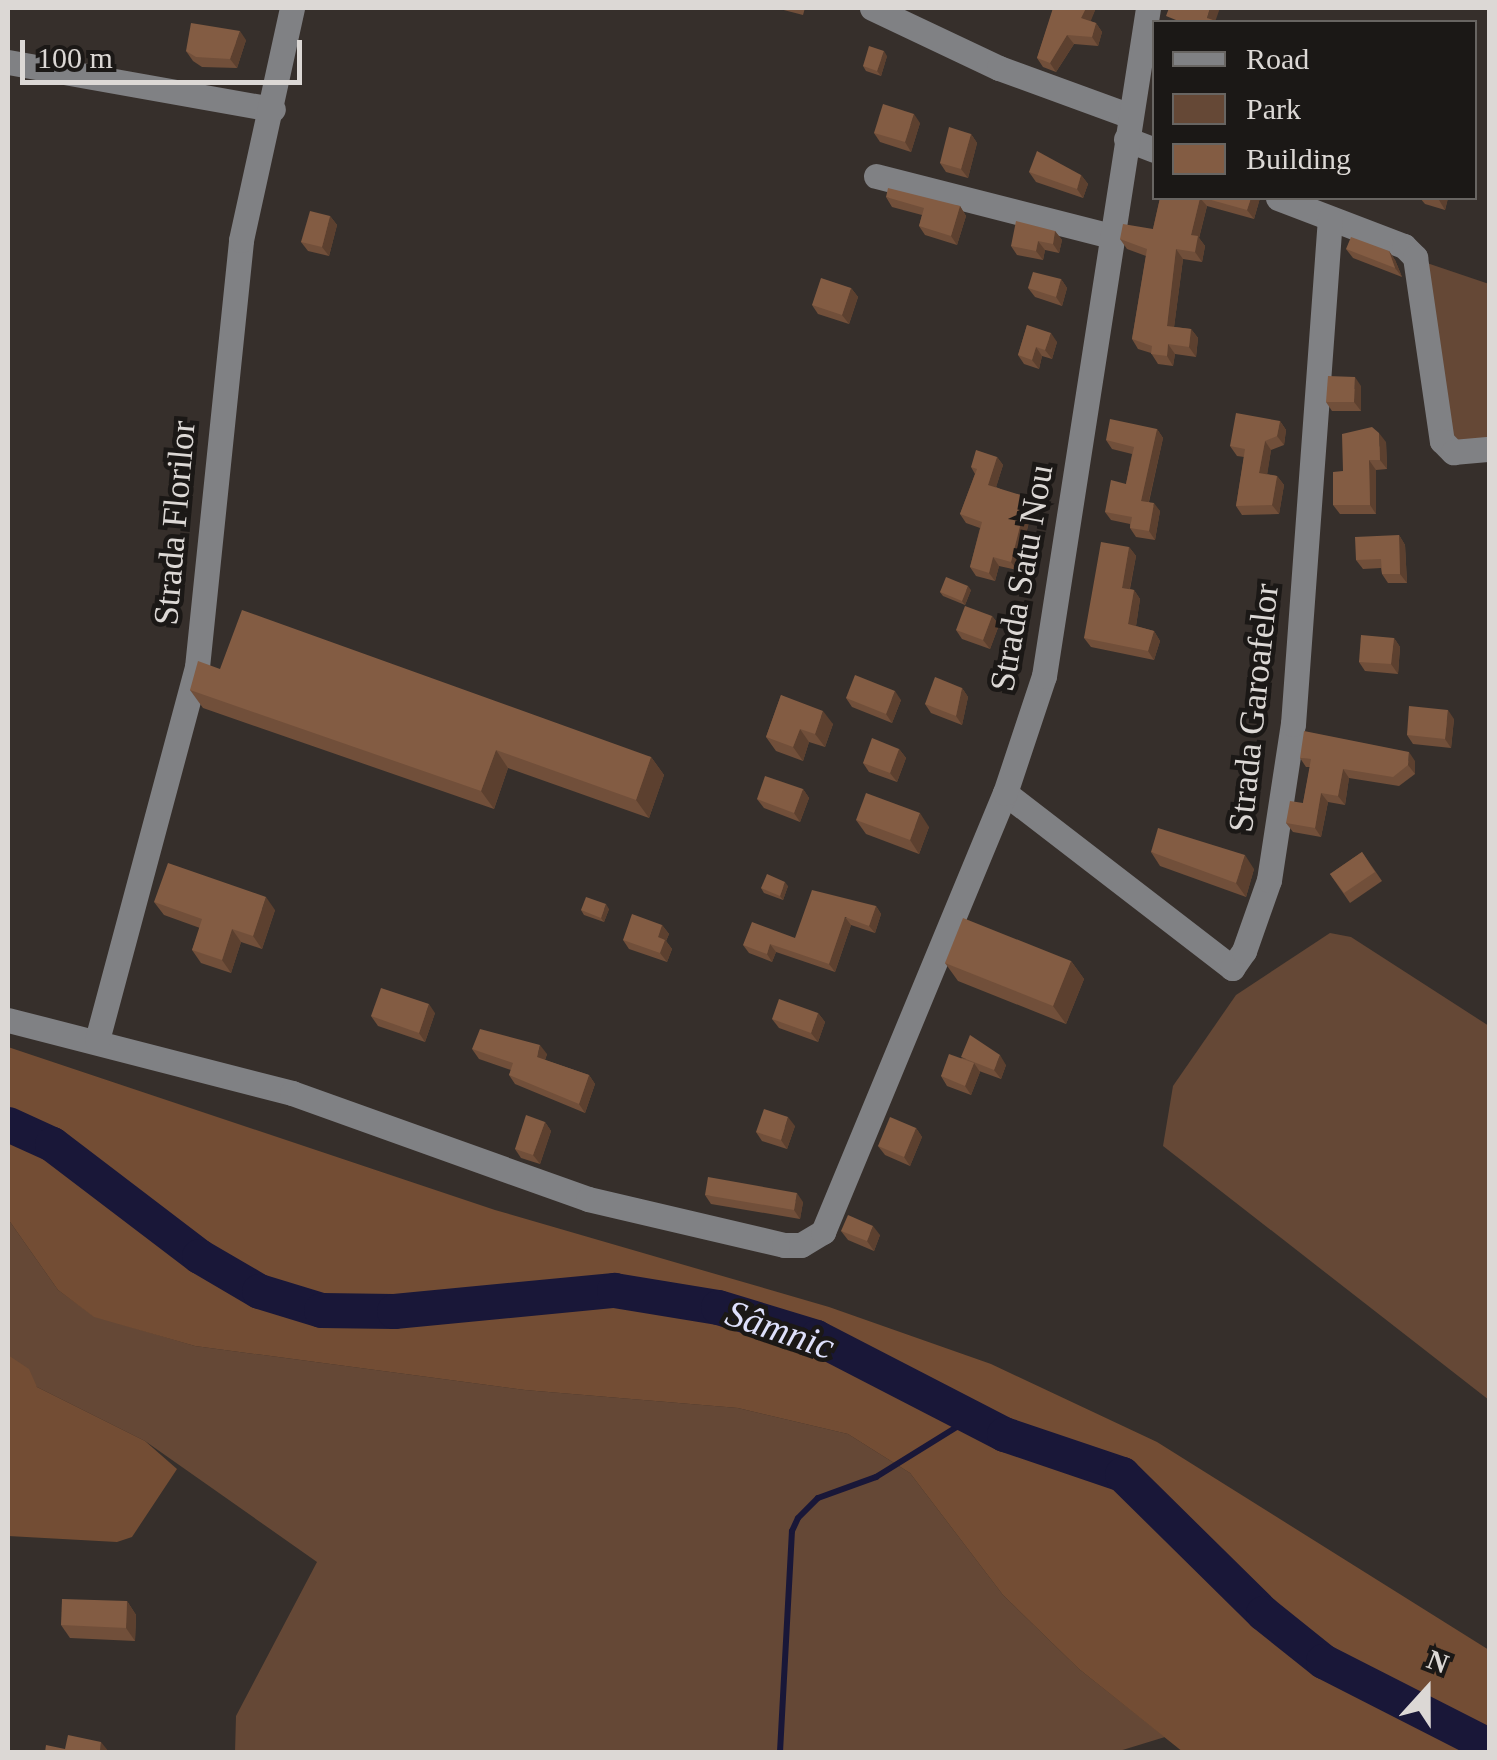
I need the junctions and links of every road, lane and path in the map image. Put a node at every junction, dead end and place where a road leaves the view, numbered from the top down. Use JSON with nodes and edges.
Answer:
{"nodes":[{"id":1,"x":292,"y":8,"type":"edge"},
{"id":2,"x":872,"y":8,"type":"edge"},
{"id":3,"x":1148,"y":8,"type":"edge"},
{"id":4,"x":8,"y":62,"type":"edge"},
{"id":5,"x":273,"y":109,"type":"junction"},
{"id":6,"x":1128,"y":128,"type":"junction"},
{"id":7,"x":1152,"y":148,"type":"edge"},
{"id":8,"x":876,"y":176,"type":"dead end"},
{"id":9,"x":1283,"y":200,"type":"edge"},
{"id":10,"x":1330,"y":218,"type":"junction"},
{"id":11,"x":1112,"y":236,"type":"junction"},
{"id":12,"x":1490,"y":450,"type":"edge"},
{"id":13,"x":1005,"y":793,"type":"junction"},
{"id":14,"x":8,"y":1020,"type":"edge"},
{"id":15,"x":97,"y":1040,"type":"junction"}],
"edges":[{"from":1,"to":5,"type":"street","name":"Strada Florilor"},
{"from":2,"to":6,"type":"street"},
{"from":3,"to":6,"type":"street","name":"Strada Satu Nou"},
{"from":4,"to":5,"type":"street"},
{"from":5,"to":15,"type":"street","name":"Strada Florilor"},
{"from":6,"to":7,"type":"street"},
{"from":6,"to":11,"type":"street","name":"Strada Satu Nou"},
{"from":8,"to":11,"type":"street"},
{"from":9,"to":10,"type":"street"},
{"from":10,"to":12,"type":"street"},
{"from":10,"to":13,"type":"street","name":"Strada Garoafelor"},
{"from":11,"to":13,"type":"street","name":"Strada Satu Nou"},
{"from":13,"to":15,"type":"street","name":"Strada Satu Nou"},
{"from":14,"to":15,"type":"street"}]}
